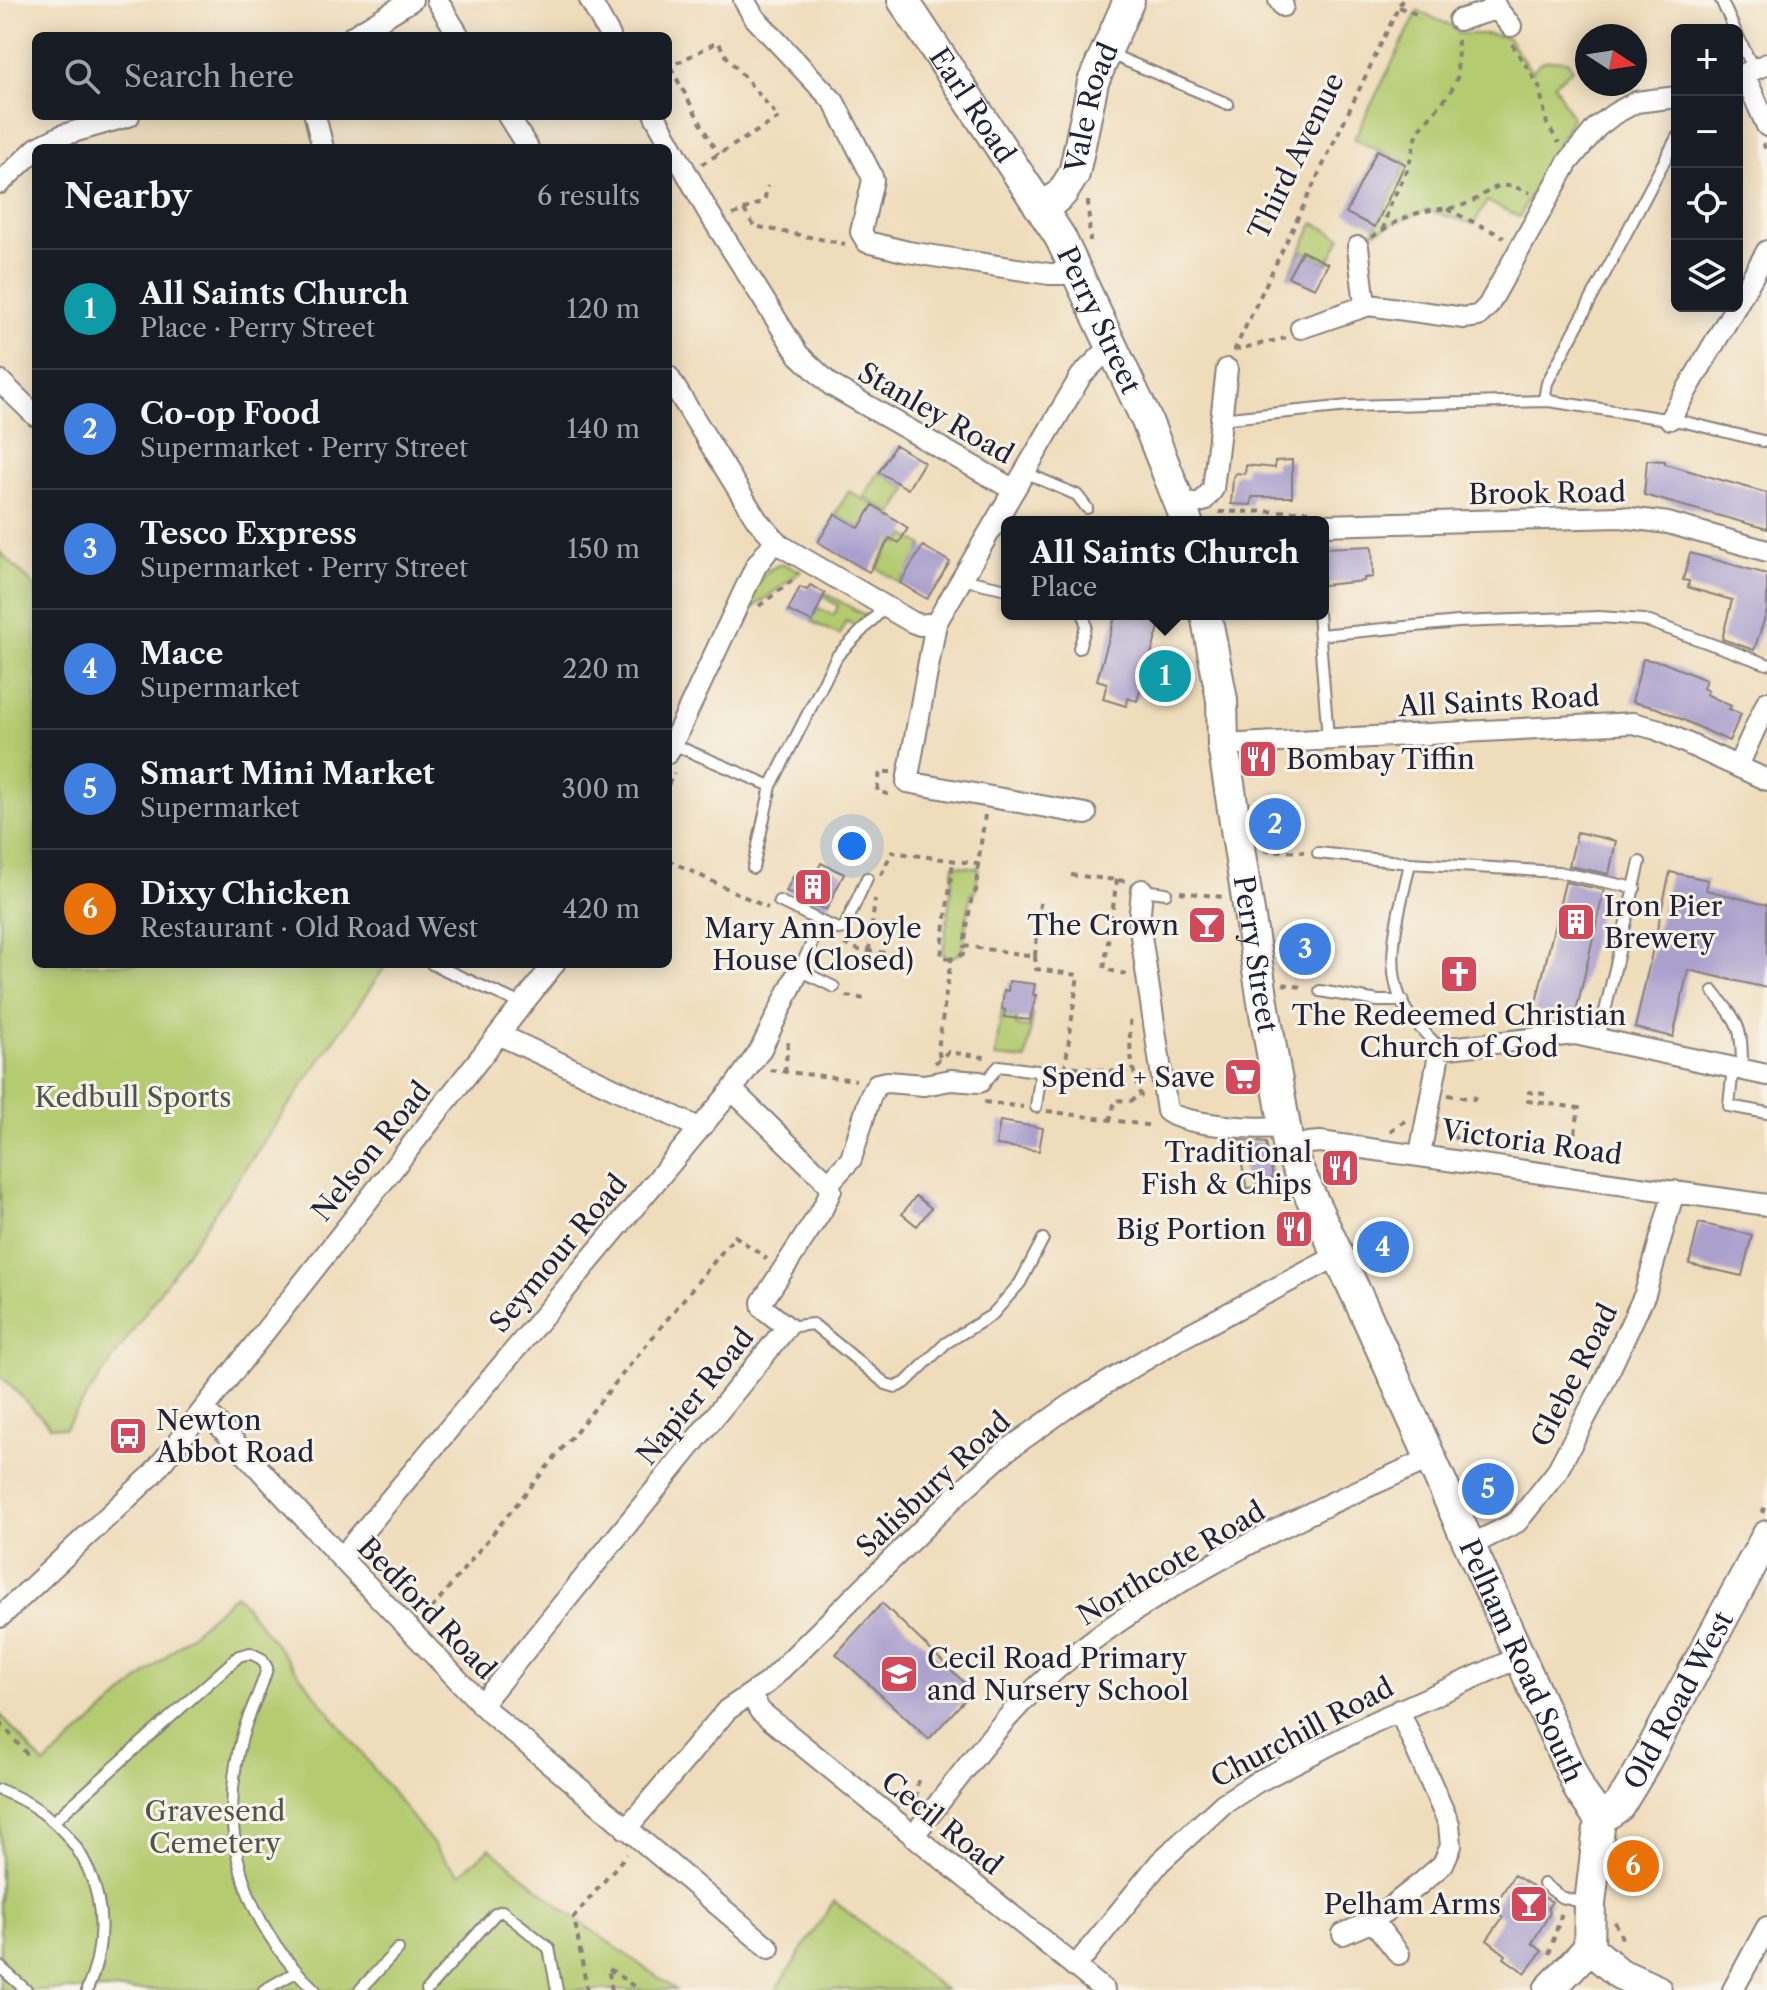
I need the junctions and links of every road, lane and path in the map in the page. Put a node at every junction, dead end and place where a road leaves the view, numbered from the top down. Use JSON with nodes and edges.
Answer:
{"nodes":[{"id":1,"x":412,"y":0,"type":"edge"},
{"id":2,"x":437,"y":0,"type":"edge"},
{"id":3,"x":590,"y":0,"type":"edge"},
{"id":4,"x":744,"y":0,"type":"edge"},
{"id":5,"x":903,"y":0,"type":"edge"},
{"id":6,"x":1129,"y":0,"type":"edge"},
{"id":7,"x":1402,"y":0,"type":"edge"},
{"id":8,"x":1721,"y":0,"type":"edge"},
{"id":9,"x":1495,"y":5,"type":"edge"},
{"id":10,"x":1399,"y":7,"type":"junction"},
{"id":11,"x":1419,"y":19,"type":"dead end"},
{"id":12,"x":1459,"y":20,"type":"joint"},
{"id":13,"x":1732,"y":24,"type":"edge"},
{"id":14,"x":1511,"y":26,"type":"joint"},
{"id":15,"x":360,"y":32,"type":"edge"},
{"id":16,"x":457,"y":32,"type":"edge"},
{"id":17,"x":608,"y":32,"type":"edge"},
{"id":18,"x":1104,"y":52,"type":"junction"},
{"id":19,"x":1743,"y":52,"type":"edge"},
{"id":20,"x":672,"y":69,"type":"edge"},
{"id":21,"x":1750,"y":71,"type":"edge"},
{"id":22,"x":672,"y":73,"type":"edge"},
{"id":23,"x":1671,"y":98,"type":"edge"},
{"id":24,"x":1228,"y":104,"type":"dead end"},
{"id":25,"x":115,"y":120,"type":"edge"},
{"id":26,"x":316,"y":120,"type":"edge"},
{"id":27,"x":510,"y":120,"type":"edge"},
{"id":28,"x":657,"y":120,"type":"edge"},
{"id":29,"x":1767,"y":126,"type":"edge"},
{"id":30,"x":45,"y":144,"type":"edge"},
{"id":31,"x":322,"y":144,"type":"edge"},
{"id":32,"x":526,"y":144,"type":"edge"},
{"id":33,"x":670,"y":144,"type":"edge"},
{"id":34,"x":672,"y":147,"type":"edge"},
{"id":35,"x":1671,"y":148,"type":"edge"},
{"id":36,"x":32,"y":153,"type":"edge"},
{"id":37,"x":1574,"y":153,"type":"junction"},
{"id":38,"x":718,"y":155,"type":"junction"},
{"id":39,"x":696,"y":168,"type":"dead end"},
{"id":40,"x":0,"y":183,"type":"edge"},
{"id":41,"x":768,"y":186,"type":"dead end"},
{"id":42,"x":1088,"y":190,"type":"dead end"},
{"id":43,"x":1546,"y":201,"type":"junction"},
{"id":44,"x":1445,"y":208,"type":"junction"},
{"id":45,"x":1043,"y":209,"type":"junction"},
{"id":46,"x":744,"y":210,"type":"dead end"},
{"id":47,"x":748,"y":218,"type":"dead end"},
{"id":48,"x":1383,"y":230,"type":"junction"},
{"id":49,"x":856,"y":237,"type":"junction"},
{"id":50,"x":1522,"y":245,"type":"junction"},
{"id":51,"x":1358,"y":247,"type":"joint"},
{"id":52,"x":1767,"y":251,"type":"edge"},
{"id":53,"x":1083,"y":256,"type":"junction"},
{"id":54,"x":1743,"y":293,"type":"edge"},
{"id":55,"x":1365,"y":305,"type":"junction"},
{"id":56,"x":1732,"y":312,"type":"edge"},
{"id":57,"x":1296,"y":332,"type":"joint"},
{"id":58,"x":1240,"y":336,"type":"dead end"},
{"id":59,"x":1114,"y":353,"type":"junction"},
{"id":60,"x":1231,"y":360,"type":"joint"},
{"id":61,"x":0,"y":381,"type":"edge"},
{"id":62,"x":672,"y":382,"type":"edge"},
{"id":63,"x":1549,"y":401,"type":"junction"},
{"id":64,"x":32,"y":412,"type":"edge"},
{"id":65,"x":1219,"y":419,"type":"junction"},
{"id":66,"x":1670,"y":419,"type":"junction"},
{"id":67,"x":1767,"y":442,"type":"edge"},
{"id":68,"x":1019,"y":481,"type":"junction"},
{"id":69,"x":1087,"y":508,"type":"dead end"},
{"id":70,"x":1185,"y":514,"type":"edge"},
{"id":71,"x":1329,"y":525,"type":"edge"},
{"id":72,"x":775,"y":541,"type":"junction"},
{"id":73,"x":1767,"y":551,"type":"edge"},
{"id":74,"x":802,"y":576,"type":"dead end"},
{"id":75,"x":961,"y":579,"type":"junction"},
{"id":76,"x":1001,"y":588,"type":"edge"},
{"id":77,"x":885,"y":607,"type":"junction"},
{"id":78,"x":750,"y":613,"type":"dead end"},
{"id":79,"x":1085,"y":620,"type":"edge"},
{"id":80,"x":1207,"y":620,"type":"edge"},
{"id":81,"x":1319,"y":620,"type":"edge"},
{"id":82,"x":936,"y":623,"type":"junction"},
{"id":83,"x":1320,"y":635,"type":"junction"},
{"id":84,"x":1079,"y":648,"type":"dead end"},
{"id":85,"x":1767,"y":664,"type":"edge"},
{"id":86,"x":1767,"y":702,"type":"edge"},
{"id":87,"x":1328,"y":738,"type":"junction"},
{"id":88,"x":672,"y":744,"type":"edge"},
{"id":89,"x":1223,"y":745,"type":"junction"},
{"id":90,"x":672,"y":749,"type":"edge"},
{"id":91,"x":1738,"y":766,"type":"junction"},
{"id":92,"x":1767,"y":780,"type":"edge"},
{"id":93,"x":771,"y":786,"type":"junction"},
{"id":94,"x":987,"y":796,"type":"junction"},
{"id":95,"x":1086,"y":814,"type":"dead end"},
{"id":96,"x":1240,"y":853,"type":"junction"},
{"id":97,"x":1318,"y":853,"type":"joint"},
{"id":98,"x":953,"y":861,"type":"junction"},
{"id":99,"x":672,"y":862,"type":"edge"},
{"id":100,"x":1640,"y":862,"type":"dead end"},
{"id":101,"x":1410,"y":863,"type":"junction"},
{"id":102,"x":978,"y":864,"type":"junction"},
{"id":103,"x":753,"y":868,"type":"dead end"},
{"id":104,"x":867,"y":878,"type":"dead end"},
{"id":105,"x":1117,"y":879,"type":"dead end"},
{"id":106,"x":878,"y":882,"type":"dead end"},
{"id":107,"x":1635,"y":888,"type":"junction"},
{"id":108,"x":1142,"y":890,"type":"joint"},
{"id":109,"x":876,"y":893,"type":"dead end"},
{"id":110,"x":1166,"y":893,"type":"dead end"},
{"id":111,"x":1040,"y":903,"type":"dead end"},
{"id":112,"x":777,"y":907,"type":"joint"},
{"id":113,"x":822,"y":922,"type":"junction"},
{"id":114,"x":832,"y":938,"type":"dead end"},
{"id":115,"x":964,"y":946,"type":"junction"},
{"id":116,"x":869,"y":951,"type":"junction"},
{"id":117,"x":898,"y":954,"type":"dead end"},
{"id":118,"x":1035,"y":956,"type":"junction"},
{"id":119,"x":951,"y":959,"type":"junction"},
{"id":120,"x":441,"y":968,"type":"edge"},
{"id":121,"x":551,"y":968,"type":"edge"},
{"id":122,"x":799,"y":970,"type":"junction"},
{"id":123,"x":1132,"y":977,"type":"dead end"},
{"id":124,"x":1276,"y":983,"type":"dead end"},
{"id":125,"x":837,"y":991,"type":"joint"},
{"id":126,"x":1320,"y":991,"type":"joint"},
{"id":127,"x":1713,"y":991,"type":"dead end"},
{"id":128,"x":866,"y":999,"type":"dead end"},
{"id":129,"x":1403,"y":1001,"type":"junction"},
{"id":130,"x":524,"y":1005,"type":"junction"},
{"id":131,"x":1132,"y":1008,"type":"dead end"},
{"id":132,"x":500,"y":1035,"type":"junction"},
{"id":133,"x":789,"y":1035,"type":"dead end"},
{"id":134,"x":1599,"y":1037,"type":"junction"},
{"id":135,"x":1440,"y":1049,"type":"junction"},
{"id":136,"x":940,"y":1057,"type":"dead end"},
{"id":137,"x":1065,"y":1068,"type":"junction"},
{"id":138,"x":1738,"y":1068,"type":"junction"},
{"id":139,"x":785,"y":1072,"type":"dead end"},
{"id":140,"x":1039,"y":1072,"type":"junction"},
{"id":141,"x":1134,"y":1074,"type":"junction"},
{"id":142,"x":1767,"y":1075,"type":"edge"},
{"id":143,"x":980,"y":1082,"type":"joint"},
{"id":144,"x":732,"y":1090,"type":"junction"},
{"id":145,"x":1545,"y":1094,"type":"dead end"},
{"id":146,"x":1443,"y":1096,"type":"dead end"},
{"id":147,"x":1475,"y":1096,"type":"dead end"},
{"id":148,"x":980,"y":1103,"type":"dead end"},
{"id":149,"x":1037,"y":1109,"type":"junction"},
{"id":150,"x":1767,"y":1113,"type":"edge"},
{"id":151,"x":1444,"y":1118,"type":"dead end"},
{"id":152,"x":1110,"y":1121,"type":"junction"},
{"id":153,"x":1164,"y":1121,"type":"junction"},
{"id":154,"x":699,"y":1128,"type":"junction"},
{"id":155,"x":1286,"y":1138,"type":"junction"},
{"id":156,"x":1464,"y":1145,"type":"dead end"},
{"id":157,"x":1420,"y":1154,"type":"junction"},
{"id":158,"x":1570,"y":1163,"type":"dead end"},
{"id":159,"x":828,"y":1184,"type":"junction"},
{"id":160,"x":1674,"y":1191,"type":"junction"},
{"id":161,"x":1767,"y":1205,"type":"edge"},
{"id":162,"x":1043,"y":1239,"type":"dead end"},
{"id":163,"x":1337,"y":1256,"type":"junction"},
{"id":164,"x":782,"y":1269,"type":"junction"},
{"id":165,"x":787,"y":1327,"type":"junction"},
{"id":166,"x":204,"y":1409,"type":"junction"},
{"id":167,"x":1430,"y":1458,"type":"junction"},
{"id":168,"x":1767,"y":1503,"type":"edge"},
{"id":169,"x":1764,"y":1526,"type":"edge"},
{"id":170,"x":1469,"y":1546,"type":"junction"},
{"id":171,"x":341,"y":1558,"type":"junction"},
{"id":172,"x":4,"y":1605,"type":"edge"},
{"id":173,"x":411,"y":1634,"type":"junction"},
{"id":174,"x":1520,"y":1657,"type":"junction"},
{"id":175,"x":751,"y":1694,"type":"junction"},
{"id":176,"x":481,"y":1705,"type":"junction"},
{"id":177,"x":1399,"y":1710,"type":"junction"},
{"id":178,"x":0,"y":1722,"type":"edge"},
{"id":179,"x":29,"y":1757,"type":"dead end"},
{"id":180,"x":0,"y":1790,"type":"edge"},
{"id":181,"x":1600,"y":1819,"type":"junction"},
{"id":182,"x":54,"y":1821,"type":"junction"},
{"id":183,"x":626,"y":1829,"type":"junction"},
{"id":184,"x":913,"y":1836,"type":"junction"},
{"id":185,"x":1544,"y":1884,"type":"dead end"},
{"id":186,"x":1590,"y":1906,"type":"junction"},
{"id":187,"x":1373,"y":1921,"type":"junction"},
{"id":188,"x":1767,"y":1927,"type":"edge"},
{"id":189,"x":1343,"y":1934,"type":"dead end"},
{"id":190,"x":769,"y":1948,"type":"dead end"},
{"id":191,"x":1589,"y":1948,"type":"junction"},
{"id":192,"x":1627,"y":1948,"type":"dead end"},
{"id":193,"x":398,"y":1949,"type":"dead end"},
{"id":194,"x":1399,"y":1954,"type":"dead end"},
{"id":195,"x":1547,"y":1958,"type":"dead end"},
{"id":196,"x":0,"y":1967,"type":"edge"},
{"id":197,"x":1075,"y":1967,"type":"junction"},
{"id":198,"x":296,"y":1972,"type":"junction"},
{"id":199,"x":26,"y":1990,"type":"edge"},
{"id":200,"x":87,"y":1990,"type":"edge"},
{"id":201,"x":264,"y":1990,"type":"edge"},
{"id":202,"x":315,"y":1990,"type":"edge"},
{"id":203,"x":360,"y":1990,"type":"edge"},
{"id":204,"x":427,"y":1990,"type":"edge"},
{"id":205,"x":557,"y":1990,"type":"edge"},
{"id":206,"x":587,"y":1990,"type":"edge"},
{"id":207,"x":612,"y":1990,"type":"edge"},
{"id":208,"x":639,"y":1990,"type":"edge"},
{"id":209,"x":1104,"y":1990,"type":"edge"},
{"id":210,"x":1549,"y":1990,"type":"edge"},
{"id":211,"x":1656,"y":1990,"type":"edge"},
{"id":212,"x":1733,"y":1990,"type":"edge"}],
"edges":[{"from":1,"to":15,"type":"street"},
{"from":2,"to":16,"type":"street"},
{"from":3,"to":17,"type":"street"},
{"from":4,"to":49,"type":"street"},
{"from":5,"to":45,"type":"street","name":"Earl Road"},
{"from":6,"to":18,"type":"street","name":"Vale Road"},
{"from":7,"to":10,"type":"path","name":"Third Avenue"},
{"from":8,"to":13,"type":"lane"},
{"from":9,"to":12,"type":"street"},
{"from":9,"to":14,"type":"street"},
{"from":10,"to":11,"type":"path"},
{"from":10,"to":58,"type":"path","name":"Third Avenue"},
{"from":12,"to":48,"type":"path"},
{"from":14,"to":37,"type":"path"},
{"from":18,"to":24,"type":"lane"},
{"from":18,"to":45,"type":"street","name":"Vale Road"},
{"from":19,"to":21,"type":"lane"},
{"from":20,"to":38,"type":"path"},
{"from":21,"to":29,"type":"street"},
{"from":22,"to":38,"type":"path"},
{"from":23,"to":37,"type":"street"},
{"from":25,"to":30,"type":"street"},
{"from":26,"to":31,"type":"street"},
{"from":27,"to":32,"type":"street"},
{"from":28,"to":33,"type":"street","name":"Stanley Road"},
{"from":34,"to":68,"type":"street","name":"Stanley Road"},
{"from":35,"to":63,"type":"lane"},
{"from":36,"to":40,"type":"street"},
{"from":37,"to":43,"type":"street"},
{"from":38,"to":39,"type":"path"},
{"from":41,"to":46,"type":"path"},
{"from":42,"to":53,"type":"path"},
{"from":43,"to":44,"type":"path"},
{"from":43,"to":50,"type":"street"},
{"from":44,"to":48,"type":"path"},
{"from":44,"to":50,"type":"path"},
{"from":45,"to":53,"type":"street","name":"Perry Street"},
{"from":47,"to":49,"type":"path"},
{"from":48,"to":51,"type":"path"},
{"from":49,"to":53,"type":"street"},
{"from":50,"to":55,"type":"street"},
{"from":51,"to":55,"type":"street"},
{"from":52,"to":54,"type":"street"},
{"from":53,"to":59,"type":"street","name":"Perry Street"},
{"from":55,"to":57,"type":"street"},
{"from":56,"to":66,"type":"street"},
{"from":57,"to":60,"type":"path"},
{"from":59,"to":68,"type":"street"},
{"from":59,"to":70,"type":"street","name":"Perry Street"},
{"from":60,"to":65,"type":"street"},
{"from":61,"to":64,"type":"street"},
{"from":62,"to":72,"type":"street"},
{"from":63,"to":65,"type":"lane"},
{"from":63,"to":66,"type":"lane"},
{"from":65,"to":70,"type":"street"},
{"from":66,"to":67,"type":"lane"},
{"from":68,"to":69,"type":"lane"},
{"from":68,"to":75,"type":"street"},
{"from":71,"to":73,"type":"street","name":"Brook Road"},
{"from":72,"to":77,"type":"street"},
{"from":72,"to":88,"type":"street"},
{"from":74,"to":78,"type":"path"},
{"from":75,"to":76,"type":"lane"},
{"from":75,"to":82,"type":"street"},
{"from":77,"to":82,"type":"street"},
{"from":77,"to":93,"type":"lane"},
{"from":79,"to":84,"type":"lane"},
{"from":80,"to":89,"type":"street","name":"Perry Street"},
{"from":81,"to":83,"type":"lane"},
{"from":82,"to":94,"type":"street"},
{"from":83,"to":85,"type":"lane"},
{"from":83,"to":87,"type":"lane"},
{"from":86,"to":91,"type":"street"},
{"from":87,"to":89,"type":"street","name":"All Saints Road"},
{"from":87,"to":91,"type":"street","name":"All Saints Road"},
{"from":89,"to":96,"type":"street","name":"Perry Street"},
{"from":90,"to":93,"type":"lane"},
{"from":91,"to":92,"type":"street","name":"All Saints Road"},
{"from":93,"to":103,"type":"lane"},
{"from":94,"to":95,"type":"street"},
{"from":94,"to":102,"type":"path"},
{"from":96,"to":97,"type":"path"},
{"from":96,"to":155,"type":"street","name":"Perry Street"},
{"from":97,"to":101,"type":"lane"},
{"from":98,"to":102,"type":"path"},
{"from":98,"to":106,"type":"path"},
{"from":98,"to":119,"type":"path"},
{"from":99,"to":112,"type":"path"},
{"from":100,"to":107,"type":"lane"},
{"from":101,"to":107,"type":"lane"},
{"from":101,"to":129,"type":"lane"},
{"from":102,"to":115,"type":"path"},
{"from":104,"to":113,"type":"lane"},
{"from":105,"to":123,"type":"path"},
{"from":107,"to":134,"type":"lane"},
{"from":108,"to":110,"type":"lane"},
{"from":108,"to":153,"type":"street"},
{"from":109,"to":116,"type":"path"},
{"from":111,"to":118,"type":"path"},
{"from":112,"to":113,"type":"lane"},
{"from":113,"to":122,"type":"lane"},
{"from":114,"to":116,"type":"path"},
{"from":115,"to":118,"type":"path"},
{"from":115,"to":119,"type":"path"},
{"from":116,"to":117,"type":"path"},
{"from":118,"to":137,"type":"path"},
{"from":119,"to":136,"type":"path"},
{"from":120,"to":130,"type":"lane"},
{"from":121,"to":130,"type":"street","name":"Nelson Road"},
{"from":122,"to":125,"type":"lane"},
{"from":122,"to":144,"type":"street","name":"Seymour Road"},
{"from":124,"to":126,"type":"path"},
{"from":125,"to":128,"type":"path"},
{"from":126,"to":129,"type":"lane"},
{"from":127,"to":138,"type":"lane"},
{"from":129,"to":135,"type":"lane"},
{"from":130,"to":132,"type":"street","name":"Nelson Road"},
{"from":131,"to":141,"type":"path"},
{"from":132,"to":154,"type":"street"},
{"from":132,"to":166,"type":"street","name":"Nelson Road"},
{"from":133,"to":139,"type":"path"},
{"from":134,"to":135,"type":"street"},
{"from":134,"to":138,"type":"street"},
{"from":135,"to":157,"type":"street"},
{"from":137,"to":140,"type":"path"},
{"from":137,"to":141,"type":"path"},
{"from":138,"to":142,"type":"street"},
{"from":138,"to":150,"type":"lane"},
{"from":140,"to":143,"type":"lane"},
{"from":140,"to":149,"type":"lane"},
{"from":141,"to":152,"type":"path"},
{"from":143,"to":159,"type":"street","name":"Napier Road"},
{"from":144,"to":154,"type":"street","name":"Seymour Road"},
{"from":144,"to":159,"type":"street"},
{"from":145,"to":158,"type":"path"},
{"from":146,"to":147,"type":"path"},
{"from":148,"to":149,"type":"path"},
{"from":149,"to":152,"type":"path"},
{"from":151,"to":156,"type":"path"},
{"from":152,"to":153,"type":"path"},
{"from":153,"to":155,"type":"street","name":"Victoria Road"},
{"from":154,"to":171,"type":"street","name":"Seymour Road"},
{"from":155,"to":157,"type":"street","name":"Victoria Road"},
{"from":155,"to":163,"type":"street","name":"Pelham Road South"},
{"from":157,"to":160,"type":"street","name":"Victoria Road"},
{"from":159,"to":164,"type":"street","name":"Napier Road"},
{"from":160,"to":161,"type":"street","name":"Victoria Road"},
{"from":160,"to":170,"type":"street","name":"Glebe Road"},
{"from":162,"to":165,"type":"lane"},
{"from":163,"to":167,"type":"street","name":"Pelham Road South"},
{"from":163,"to":175,"type":"street","name":"Salisbury Road"},
{"from":164,"to":165,"type":"street","name":"Napier Road"},
{"from":164,"to":173,"type":"path"},
{"from":165,"to":176,"type":"street","name":"Napier Road"},
{"from":166,"to":171,"type":"street","name":"Bedford Road"},
{"from":166,"to":172,"type":"street","name":"Nelson Road"},
{"from":167,"to":170,"type":"street","name":"Pelham Road South"},
{"from":167,"to":184,"type":"street","name":"Northcote Road"},
{"from":168,"to":169,"type":"path"},
{"from":169,"to":181,"type":"street","name":"Old Road West"},
{"from":170,"to":174,"type":"street","name":"Pelham Road South"},
{"from":171,"to":173,"type":"street","name":"Bedford Road"},
{"from":173,"to":176,"type":"street","name":"Bedford Road"},
{"from":174,"to":177,"type":"street","name":"Churchill Road"},
{"from":174,"to":181,"type":"street","name":"Pelham Road South"},
{"from":175,"to":183,"type":"street","name":"Salisbury Road"},
{"from":175,"to":184,"type":"street","name":"Cecil Road"},
{"from":176,"to":183,"type":"street","name":"Bedford Road"},
{"from":177,"to":187,"type":"street"},
{"from":177,"to":197,"type":"street","name":"Churchill Road"},
{"from":178,"to":179,"type":"path"},
{"from":180,"to":182,"type":"lane"},
{"from":181,"to":186,"type":"street"},
{"from":182,"to":198,"type":"lane"},
{"from":182,"to":200,"type":"lane"},
{"from":183,"to":190,"type":"street","name":"Bedford Road"},
{"from":183,"to":206,"type":"path"},
{"from":184,"to":197,"type":"street","name":"Cecil Road"},
{"from":185,"to":186,"type":"lane"},
{"from":186,"to":191,"type":"street"},
{"from":186,"to":192,"type":"path"},
{"from":186,"to":195,"type":"path"},
{"from":187,"to":189,"type":"street"},
{"from":187,"to":194,"type":"street"},
{"from":188,"to":212,"type":"street"},
{"from":191,"to":210,"type":"street"},
{"from":191,"to":211,"type":"street"},
{"from":193,"to":203,"type":"lane"},
{"from":196,"to":199,"type":"lane"},
{"from":197,"to":209,"type":"street","name":"Cecil Road"},
{"from":198,"to":201,"type":"lane"},
{"from":198,"to":202,"type":"lane"},
{"from":204,"to":205,"type":"lane"},
{"from":207,"to":208,"type":"path"}]}
